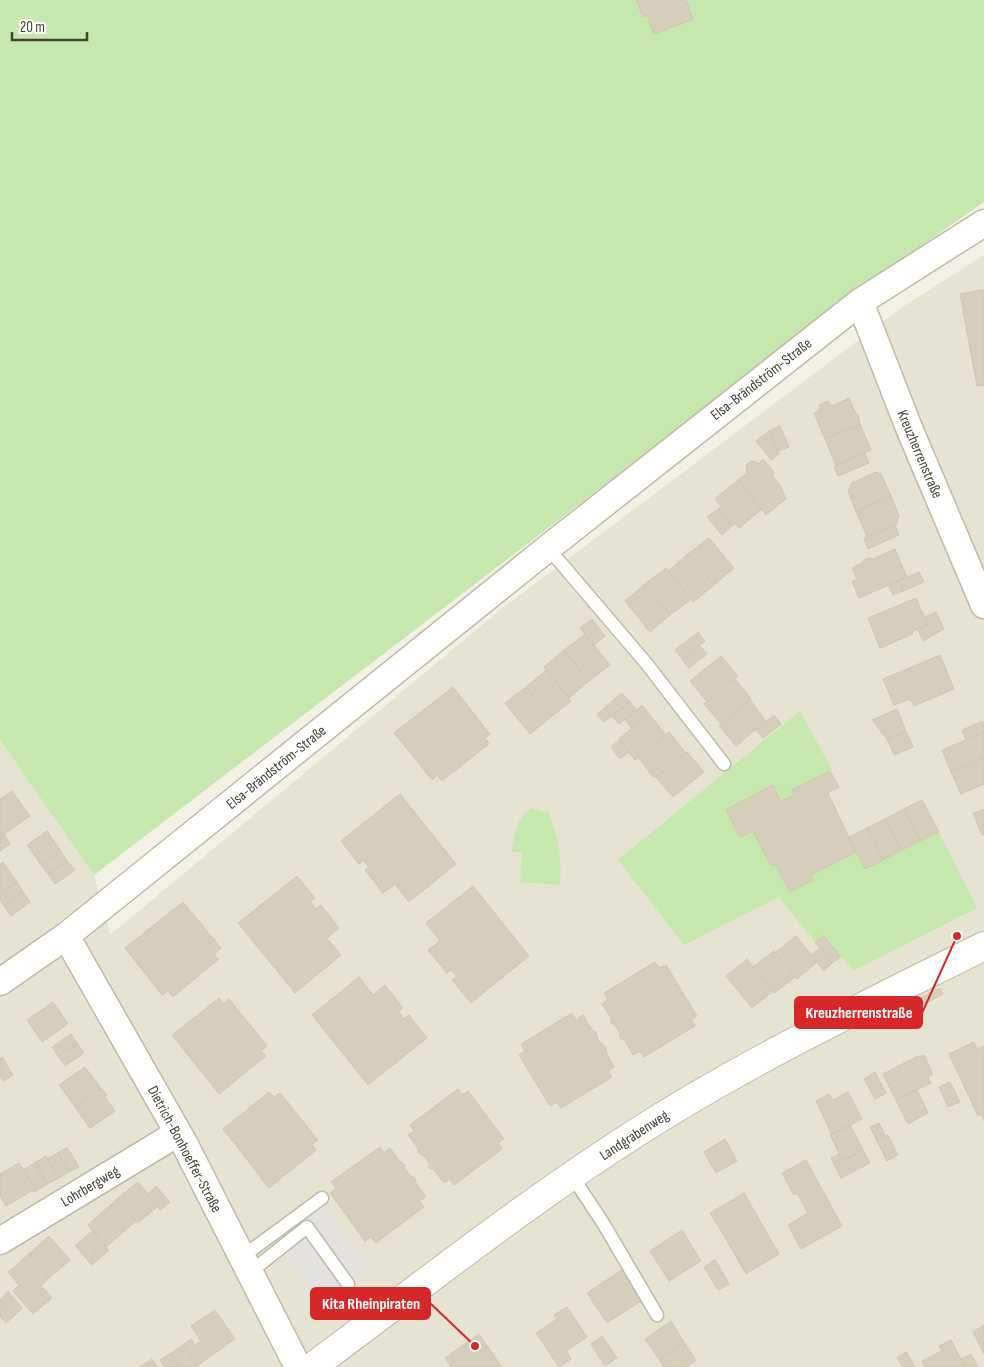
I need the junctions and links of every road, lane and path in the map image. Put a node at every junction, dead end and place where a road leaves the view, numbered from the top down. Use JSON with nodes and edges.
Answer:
{"nodes":[{"id":1,"x":984,"y":223,"type":"edge"},
{"id":2,"x":860,"y":302,"type":"junction"},
{"id":3,"x":548,"y":548,"type":"junction"},
{"id":4,"x":984,"y":606,"type":"edge"},
{"id":5,"x":724,"y":764,"type":"dead end"},
{"id":6,"x":66,"y":936,"type":"junction"},
{"id":7,"x":984,"y":946,"type":"edge"},
{"id":8,"x":0,"y":982,"type":"edge"},
{"id":9,"x":178,"y":1132,"type":"junction"},
{"id":10,"x":572,"y":1176,"type":"junction"},
{"id":11,"x":322,"y":1198,"type":"dead end"},
{"id":12,"x":1,"y":1239,"type":"edge"},
{"id":13,"x":246,"y":1265,"type":"junction"},
{"id":14,"x":348,"y":1284,"type":"dead end"},
{"id":15,"x":657,"y":1315,"type":"dead end"},
{"id":16,"x":298,"y":1367,"type":"edge"},
{"id":17,"x":312,"y":1367,"type":"edge"}],
"edges":[{"from":1,"to":2,"type":"street","name":"Elsa-Brändström-Straße"},
{"from":2,"to":3,"type":"street","name":"Elsa-Brändström-Straße"},
{"from":2,"to":4,"type":"street","name":"Kreuzherrenstraße"},
{"from":3,"to":5,"type":"lane"},
{"from":3,"to":6,"type":"street","name":"Elsa-Brändström-Straße"},
{"from":6,"to":8,"type":"street","name":"Elsa-Brändström-Straße"},
{"from":6,"to":9,"type":"street","name":"Dietrich-Bonhoeffer-Straße"},
{"from":7,"to":10,"type":"street","name":"Landgrabenweg"},
{"from":9,"to":12,"type":"street","name":"Lohrbergweg"},
{"from":9,"to":13,"type":"street","name":"Dietrich-Bonhoeffer-Straße"},
{"from":10,"to":15,"type":"lane"},
{"from":10,"to":17,"type":"street","name":"Landgrabenweg"},
{"from":11,"to":13,"type":"lane"},
{"from":13,"to":14,"type":"lane"},
{"from":13,"to":16,"type":"street","name":"Dietrich-Bonhoeffer-Straße"}]}
